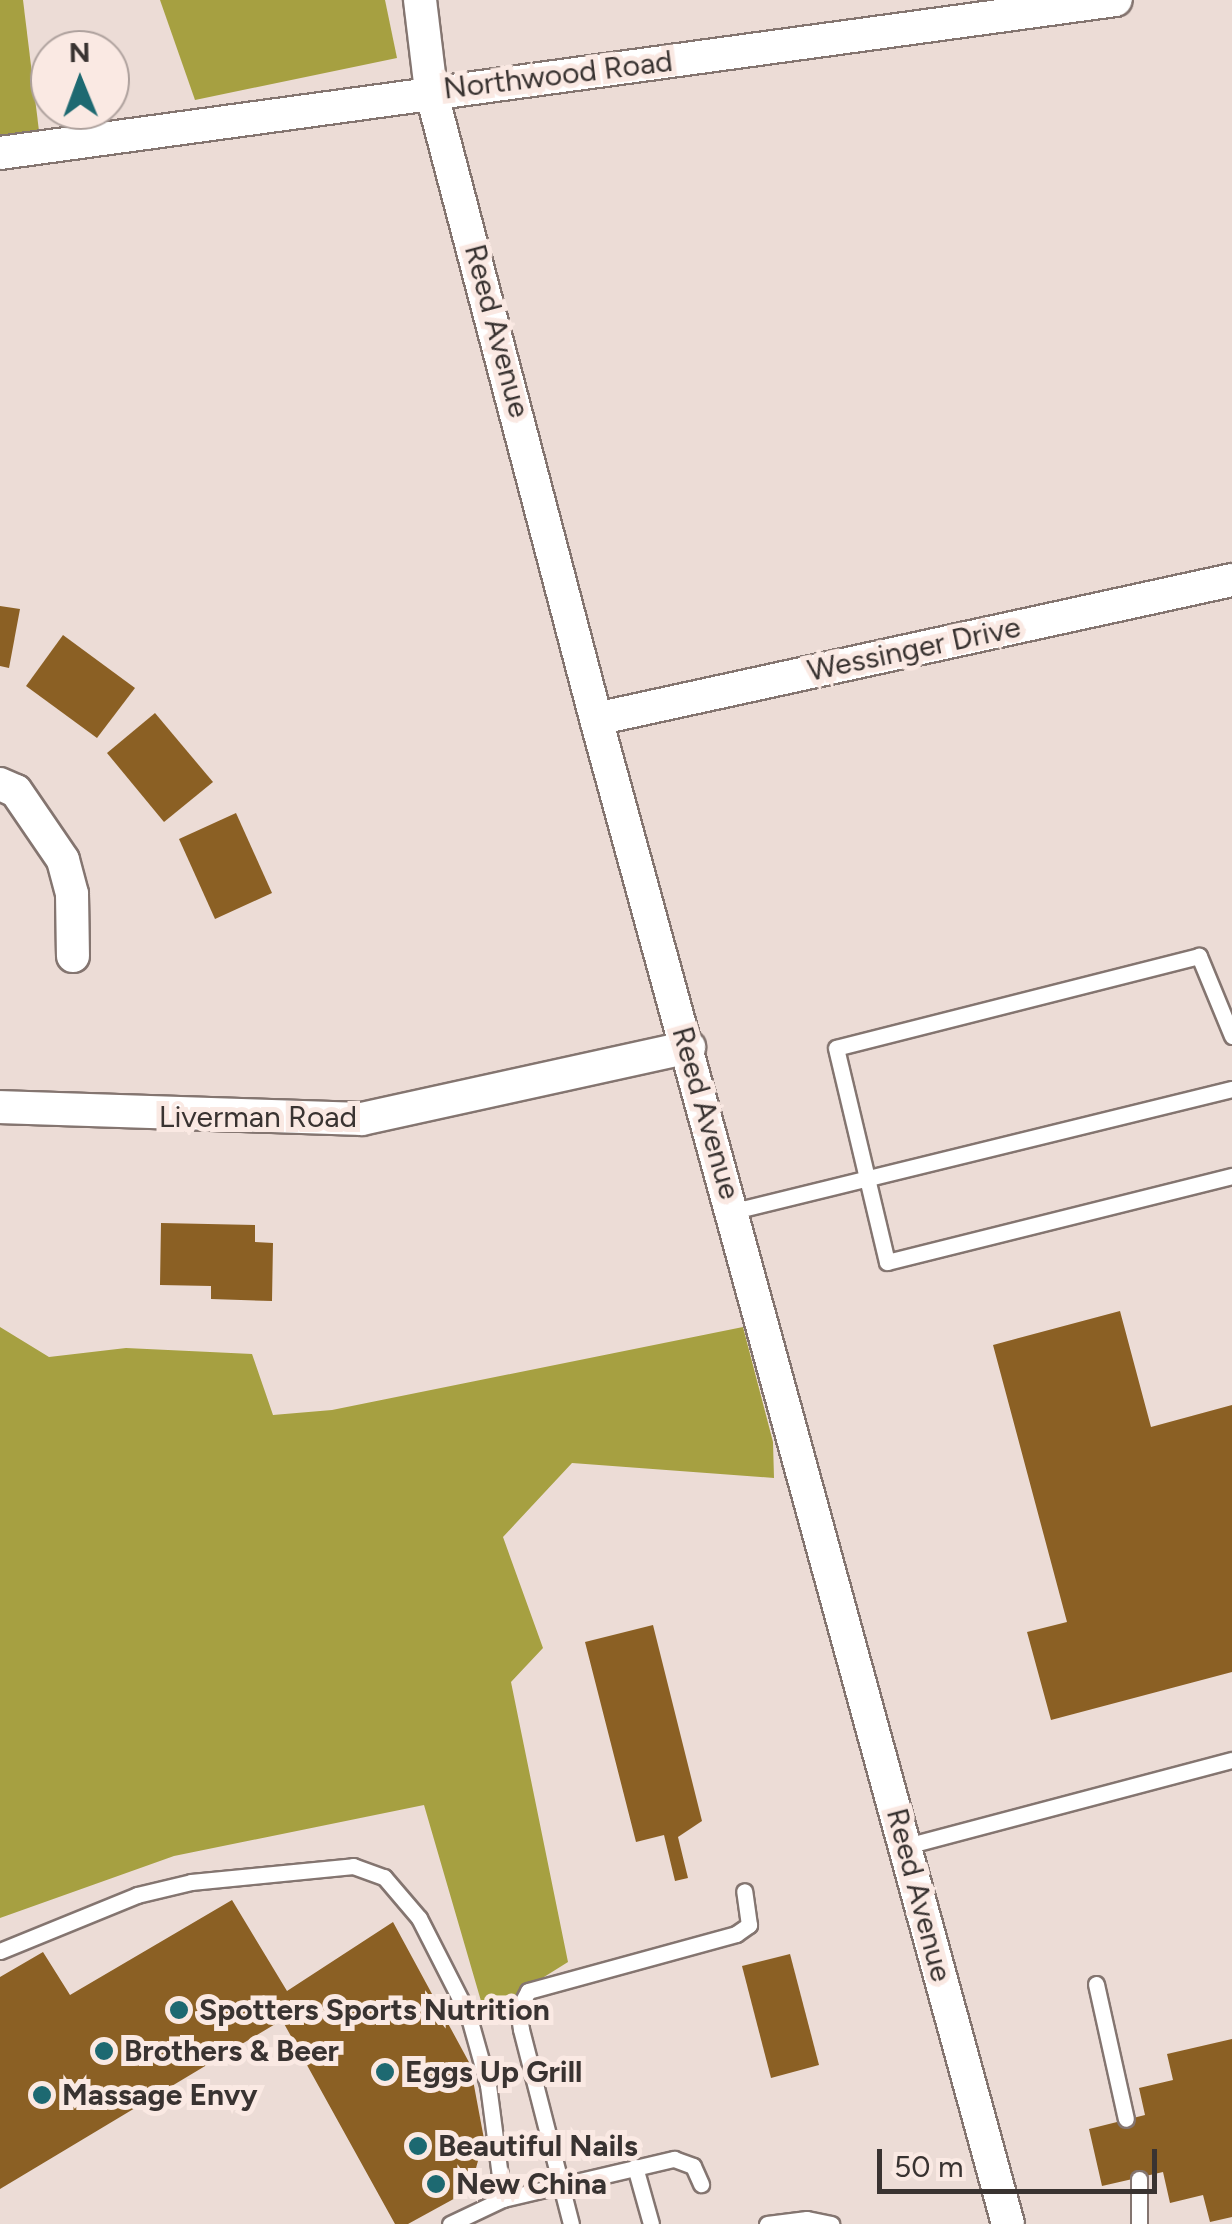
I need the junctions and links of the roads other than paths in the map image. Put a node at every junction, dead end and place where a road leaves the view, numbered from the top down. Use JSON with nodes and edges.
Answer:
{"nodes":[{"id":1,"x":420,"y":0,"type":"edge"},
{"id":2,"x":1116,"y":0,"type":"edge"},
{"id":3,"x":919,"y":12,"type":"edge"},
{"id":4,"x":431,"y":91,"type":"junction"},
{"id":5,"x":0,"y":153,"type":"edge"},
{"id":6,"x":1232,"y":580,"type":"edge"},
{"id":7,"x":596,"y":720,"type":"junction"},
{"id":8,"x":0,"y":784,"type":"edge"},
{"id":9,"x":72,"y":956,"type":"dead end"},
{"id":10,"x":1232,"y":1036,"type":"edge"},
{"id":11,"x":689,"y":1047,"type":"junction"},
{"id":12,"x":1232,"y":1090,"type":"edge"},
{"id":13,"x":0,"y":1107,"type":"edge"},
{"id":14,"x":866,"y":1176,"type":"junction"},
{"id":15,"x":1232,"y":1176,"type":"edge"},
{"id":16,"x":734,"y":1211,"type":"junction"},
{"id":17,"x":1232,"y":1760,"type":"edge"},
{"id":18,"x":906,"y":1846,"type":"junction"},
{"id":19,"x":744,"y":1890,"type":"dead end"},
{"id":20,"x":0,"y":1951,"type":"edge"},
{"id":21,"x":1096,"y":1984,"type":"dead end"},
{"id":22,"x":1126,"y":2120,"type":"dead end"},
{"id":23,"x":635,"y":2166,"type":"junction"},
{"id":24,"x":1139,"y":2179,"type":"dead end"},
{"id":25,"x":559,"y":2183,"type":"junction"},
{"id":26,"x":701,"y":2184,"type":"dead end"},
{"id":27,"x":503,"y":2199,"type":"junction"},
{"id":28,"x":450,"y":2224,"type":"edge"},
{"id":29,"x":571,"y":2224,"type":"edge"},
{"id":30,"x":651,"y":2224,"type":"edge"},
{"id":31,"x":767,"y":2224,"type":"edge"},
{"id":32,"x":831,"y":2224,"type":"edge"},
{"id":33,"x":1008,"y":2224,"type":"edge"},
{"id":34,"x":1139,"y":2224,"type":"edge"}],
"edges":[{"from":1,"to":4,"type":"street","name":"Reed Avenue"},
{"from":2,"to":3,"type":"street","name":"Northwood Road"},
{"from":3,"to":4,"type":"street","name":"Northwood Road"},
{"from":4,"to":5,"type":"street","name":"Northwood Road"},
{"from":4,"to":7,"type":"street","name":"Reed Avenue"},
{"from":6,"to":7,"type":"street","name":"Wessinger Drive"},
{"from":7,"to":11,"type":"street","name":"Reed Avenue"},
{"from":8,"to":9,"type":"street"},
{"from":10,"to":14,"type":"lane"},
{"from":11,"to":13,"type":"street","name":"Liverman Road"},
{"from":11,"to":16,"type":"street","name":"Reed Avenue"},
{"from":12,"to":14,"type":"lane"},
{"from":14,"to":15,"type":"lane"},
{"from":14,"to":16,"type":"lane"},
{"from":16,"to":18,"type":"street","name":"Reed Avenue"},
{"from":17,"to":18,"type":"lane"},
{"from":18,"to":33,"type":"street","name":"Reed Avenue"},
{"from":19,"to":25,"type":"lane"},
{"from":20,"to":27,"type":"lane"},
{"from":21,"to":22,"type":"lane"},
{"from":23,"to":25,"type":"lane"},
{"from":23,"to":26,"type":"lane"},
{"from":23,"to":30,"type":"lane"},
{"from":24,"to":34,"type":"lane"},
{"from":25,"to":27,"type":"lane"},
{"from":25,"to":29,"type":"lane"},
{"from":27,"to":28,"type":"lane"},
{"from":31,"to":32,"type":"lane"}]}
